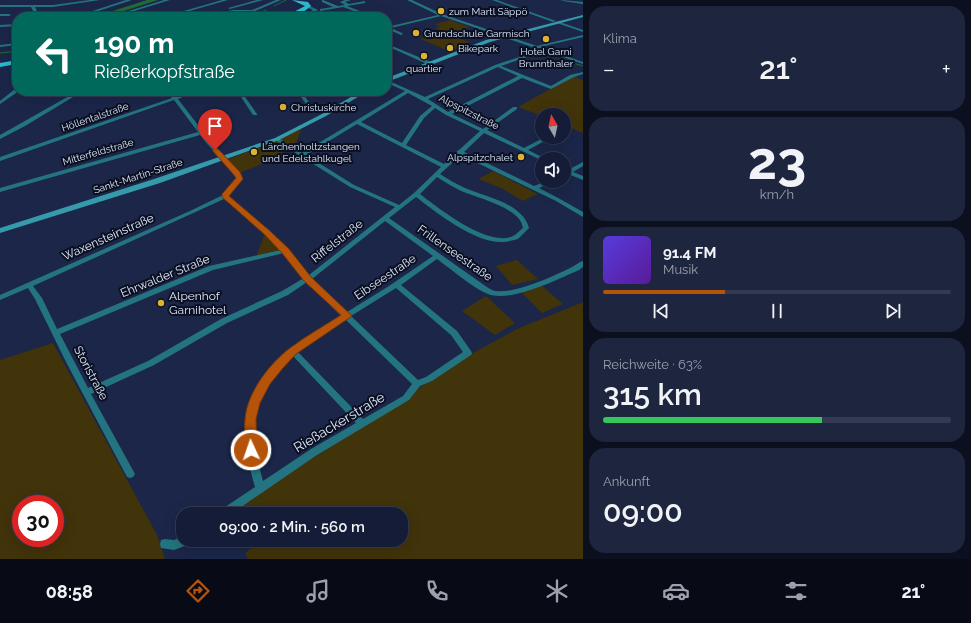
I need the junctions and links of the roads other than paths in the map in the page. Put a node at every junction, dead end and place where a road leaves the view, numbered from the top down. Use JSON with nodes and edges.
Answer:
{"nodes":[{"id":1,"x":14,"y":0,"type":"edge"},
{"id":2,"x":98,"y":0,"type":"edge"},
{"id":3,"x":130,"y":0,"type":"edge"},
{"id":4,"x":168,"y":0,"type":"edge"},
{"id":5,"x":226,"y":0,"type":"edge"},
{"id":6,"x":261,"y":0,"type":"edge"},
{"id":7,"x":279,"y":0,"type":"edge"},
{"id":8,"x":294,"y":0,"type":"edge"},
{"id":9,"x":349,"y":0,"type":"edge"},
{"id":10,"x":410,"y":0,"type":"edge"},
{"id":11,"x":494,"y":0,"type":"edge"},
{"id":12,"x":564,"y":0,"type":"edge"},
{"id":13,"x":570,"y":0,"type":"edge"},
{"id":14,"x":323,"y":1,"type":"dead end"},
{"id":15,"x":219,"y":2,"type":"junction"},
{"id":16,"x":364,"y":2,"type":"dead end"},
{"id":17,"x":583,"y":3,"type":"edge"},
{"id":18,"x":247,"y":4,"type":"junction"},
{"id":19,"x":18,"y":5,"type":"junction"},
{"id":20,"x":0,"y":6,"type":"edge"},
{"id":21,"x":307,"y":6,"type":"junction"},
{"id":22,"x":347,"y":6,"type":"junction"},
{"id":23,"x":33,"y":7,"type":"junction"},
{"id":24,"x":338,"y":7,"type":"junction"},
{"id":25,"x":230,"y":8,"type":"junction"},
{"id":26,"x":258,"y":9,"type":"junction"},
{"id":27,"x":321,"y":10,"type":"dead end"},
{"id":28,"x":233,"y":11,"type":"junction"},
{"id":29,"x":35,"y":12,"type":"edge"},
{"id":30,"x":92,"y":12,"type":"edge"},
{"id":31,"x":128,"y":12,"type":"edge"},
{"id":32,"x":183,"y":12,"type":"edge"},
{"id":33,"x":208,"y":12,"type":"edge"},
{"id":34,"x":227,"y":12,"type":"edge"},
{"id":35,"x":243,"y":12,"type":"edge"},
{"id":36,"x":254,"y":12,"type":"edge"},
{"id":37,"x":296,"y":12,"type":"edge"},
{"id":38,"x":311,"y":12,"type":"edge"},
{"id":39,"x":361,"y":12,"type":"edge"},
{"id":40,"x":583,"y":13,"type":"edge"},
{"id":41,"x":9,"y":15,"type":"dead end"},
{"id":42,"x":441,"y":15,"type":"junction"},
{"id":43,"x":0,"y":16,"type":"edge"},
{"id":44,"x":583,"y":16,"type":"edge"},
{"id":45,"x":556,"y":22,"type":"junction"},
{"id":46,"x":392,"y":24,"type":"edge"},
{"id":47,"x":12,"y":25,"type":"edge"},
{"id":48,"x":396,"y":25,"type":"junction"},
{"id":49,"x":0,"y":26,"type":"edge"},
{"id":50,"x":392,"y":26,"type":"edge"},
{"id":51,"x":392,"y":30,"type":"edge"},
{"id":52,"x":583,"y":31,"type":"edge"},
{"id":53,"x":400,"y":34,"type":"dead end"},
{"id":54,"x":504,"y":36,"type":"junction"},
{"id":55,"x":583,"y":36,"type":"edge"},
{"id":56,"x":12,"y":45,"type":"edge"},
{"id":57,"x":0,"y":46,"type":"edge"},
{"id":58,"x":539,"y":46,"type":"junction"},
{"id":59,"x":392,"y":47,"type":"edge"},
{"id":60,"x":546,"y":50,"type":"junction"},
{"id":61,"x":583,"y":58,"type":"edge"},
{"id":62,"x":575,"y":60,"type":"junction"},
{"id":63,"x":12,"y":63,"type":"edge"},
{"id":64,"x":427,"y":63,"type":"junction"},
{"id":65,"x":583,"y":63,"type":"edge"},
{"id":66,"x":0,"y":65,"type":"edge"},
{"id":67,"x":498,"y":66,"type":"junction"},
{"id":68,"x":583,"y":73,"type":"edge"},
{"id":69,"x":392,"y":75,"type":"edge"},
{"id":70,"x":522,"y":76,"type":"junction"},
{"id":71,"x":392,"y":78,"type":"edge"},
{"id":72,"x":392,"y":82,"type":"edge"},
{"id":73,"x":408,"y":90,"type":"junction"},
{"id":74,"x":12,"y":94,"type":"edge"},
{"id":75,"x":70,"y":96,"type":"edge"},
{"id":76,"x":178,"y":96,"type":"edge"},
{"id":77,"x":242,"y":96,"type":"edge"},
{"id":78,"x":303,"y":96,"type":"edge"},
{"id":79,"x":356,"y":96,"type":"edge"},
{"id":80,"x":174,"y":97,"type":"junction"},
{"id":81,"x":425,"y":99,"type":"junction"},
{"id":82,"x":0,"y":104,"type":"edge"},
{"id":83,"x":434,"y":106,"type":"junction"},
{"id":84,"x":515,"y":108,"type":"dead end"},
{"id":85,"x":312,"y":109,"type":"dead end"},
{"id":86,"x":255,"y":114,"type":"dead end"},
{"id":87,"x":448,"y":114,"type":"junction"},
{"id":88,"x":358,"y":122,"type":"junction"},
{"id":89,"x":484,"y":130,"type":"junction"},
{"id":90,"x":201,"y":133,"type":"junction"},
{"id":91,"x":0,"y":137,"type":"edge"},
{"id":92,"x":277,"y":138,"type":"junction"},
{"id":93,"x":536,"y":144,"type":"edge"},
{"id":94,"x":403,"y":145,"type":"junction"},
{"id":95,"x":524,"y":150,"type":"junction"},
{"id":96,"x":460,"y":152,"type":"junction"},
{"id":97,"x":302,"y":155,"type":"junction"},
{"id":98,"x":535,"y":156,"type":"edge"},
{"id":99,"x":0,"y":158,"type":"edge"},
{"id":100,"x":223,"y":159,"type":"junction"},
{"id":101,"x":583,"y":164,"type":"edge"},
{"id":102,"x":444,"y":167,"type":"junction"},
{"id":103,"x":571,"y":169,"type":"edge"},
{"id":104,"x":571,"y":174,"type":"edge"},
{"id":105,"x":437,"y":175,"type":"junction"},
{"id":106,"x":583,"y":178,"type":"edge"},
{"id":107,"x":535,"y":188,"type":"joint"},
{"id":108,"x":0,"y":190,"type":"edge"},
{"id":109,"x":416,"y":194,"type":"junction"},
{"id":110,"x":225,"y":196,"type":"junction"},
{"id":111,"x":400,"y":207,"type":"junction"},
{"id":112,"x":583,"y":215,"type":"edge"},
{"id":113,"x":385,"y":218,"type":"junction"},
{"id":114,"x":0,"y":231,"type":"edge"},
{"id":115,"x":286,"y":251,"type":"junction"},
{"id":116,"x":437,"y":256,"type":"junction"},
{"id":117,"x":583,"y":263,"type":"edge"},
{"id":118,"x":308,"y":279,"type":"junction"},
{"id":119,"x":29,"y":285,"type":"junction"},
{"id":120,"x":397,"y":285,"type":"junction"},
{"id":121,"x":1,"y":295,"type":"edge"},
{"id":122,"x":348,"y":316,"type":"junction"},
{"id":123,"x":56,"y":332,"type":"junction"},
{"id":124,"x":293,"y":351,"type":"junction"},
{"id":125,"x":417,"y":384,"type":"junction"},
{"id":126,"x":87,"y":392,"type":"junction"},
{"id":127,"x":361,"y":423,"type":"junction"},
{"id":128,"x":130,"y":474,"type":"dead end"},
{"id":129,"x":260,"y":489,"type":"junction"},
{"id":130,"x":233,"y":507,"type":"edge"},
{"id":131,"x":176,"y":542,"type":"edge"},
{"id":132,"x":169,"y":544,"type":"dead end"}],
"edges":[{"from":1,"to":19,"type":"street"},
{"from":2,"to":23,"type":"street"},
{"from":3,"to":30,"type":"street"},
{"from":4,"to":31,"type":"street"},
{"from":5,"to":15,"type":"street"},
{"from":6,"to":18,"type":"street"},
{"from":7,"to":26,"type":"street"},
{"from":8,"to":21,"type":"main road"},
{"from":9,"to":22,"type":"street"},
{"from":10,"to":42,"type":"street"},
{"from":11,"to":45,"type":"street"},
{"from":12,"to":13,"type":"street"},
{"from":13,"to":17,"type":"street"},
{"from":14,"to":24,"type":"street"},
{"from":15,"to":25,"type":"street"},
{"from":15,"to":32,"type":"street"},
{"from":16,"to":22,"type":"street"},
{"from":18,"to":25,"type":"street"},
{"from":18,"to":26,"type":"street"},
{"from":19,"to":20,"type":"street"},
{"from":19,"to":23,"type":"street"},
{"from":21,"to":37,"type":"main road"},
{"from":21,"to":38,"type":"street"},
{"from":22,"to":24,"type":"street"},
{"from":22,"to":39,"type":"street"},
{"from":23,"to":29,"type":"street"},
{"from":24,"to":27,"type":"street"},
{"from":25,"to":28,"type":"street"},
{"from":25,"to":33,"type":"street"},
{"from":26,"to":36,"type":"street"},
{"from":28,"to":34,"type":"street"},
{"from":28,"to":35,"type":"street"},
{"from":40,"to":45,"type":"main road"},
{"from":41,"to":43,"type":"street"},
{"from":42,"to":48,"type":"street"},
{"from":42,"to":54,"type":"street"},
{"from":44,"to":45,"type":"main road"},
{"from":45,"to":52,"type":"street"},
{"from":45,"to":54,"type":"main road"},
{"from":46,"to":48,"type":"street"},
{"from":47,"to":49,"type":"street"},
{"from":48,"to":50,"type":"street"},
{"from":51,"to":53,"type":"street"},
{"from":54,"to":58,"type":"street"},
{"from":54,"to":60,"type":"street"},
{"from":54,"to":64,"type":"main road"},
{"from":55,"to":58,"type":"street"},
{"from":56,"to":57,"type":"street"},
{"from":58,"to":60,"type":"street"},
{"from":59,"to":64,"type":"street"},
{"from":60,"to":62,"type":"street"},
{"from":60,"to":67,"type":"street"},
{"from":61,"to":62,"type":"street"},
{"from":62,"to":65,"type":"street"},
{"from":63,"to":66,"type":"main road"},
{"from":64,"to":69,"type":"main road"},
{"from":64,"to":71,"type":"main road"},
{"from":67,"to":70,"type":"street"},
{"from":67,"to":81,"type":"street"},
{"from":68,"to":70,"type":"street"},
{"from":70,"to":87,"type":"street"},
{"from":72,"to":73,"type":"street","name":"Alpspitzstraße"},
{"from":73,"to":81,"type":"street","name":"Alpspitzstraße"},
{"from":73,"to":88,"type":"street"},
{"from":74,"to":82,"type":"street"},
{"from":75,"to":91,"type":"street"},
{"from":76,"to":80,"type":"street","name":"Höllentalstraße"},
{"from":77,"to":86,"type":"street"},
{"from":78,"to":85,"type":"street"},
{"from":79,"to":92,"type":"main road","name":"Sankt-Martin-Straße"},
{"from":80,"to":90,"type":"street"},
{"from":80,"to":99,"type":"street","name":"Höllentalstraße"},
{"from":81,"to":83,"type":"street","name":"Alpspitzstraße"},
{"from":83,"to":87,"type":"street","name":"Alpspitzstraße"},
{"from":83,"to":94,"type":"street"},
{"from":84,"to":89,"type":"street","name":"Riffelstraße"},
{"from":87,"to":89,"type":"street","name":"Alpspitzstraße"},
{"from":88,"to":94,"type":"street"},
{"from":88,"to":97,"type":"street"},
{"from":89,"to":95,"type":"street","name":"Alpspitzstraße"},
{"from":89,"to":96,"type":"street","name":"Riffelstraße"},
{"from":90,"to":100,"type":"street"},
{"from":90,"to":108,"type":"street","name":"Mitterfeldstraße"},
{"from":92,"to":97,"type":"street"},
{"from":92,"to":100,"type":"main road","name":"Sankt-Martin-Straße"},
{"from":93,"to":95,"type":"street"},
{"from":94,"to":102,"type":"street"},
{"from":95,"to":98,"type":"street","name":"Alpspitzstraße"},
{"from":96,"to":102,"type":"street","name":"Riffelstraße"},
{"from":96,"to":107,"type":"street"},
{"from":97,"to":111,"type":"street"},
{"from":100,"to":110,"type":"street"},
{"from":100,"to":114,"type":"main road","name":"Sankt-Martin-Straße"},
{"from":101,"to":103,"type":"street"},
{"from":102,"to":105,"type":"street","name":"Riffelstraße"},
{"from":104,"to":106,"type":"street"},
{"from":105,"to":109,"type":"street","name":"Riffelstraße"},
{"from":105,"to":109,"type":"street"},
{"from":107,"to":112,"type":"street"},
{"from":109,"to":111,"type":"street","name":"Riffelstraße"},
{"from":110,"to":115,"type":"street"},
{"from":110,"to":119,"type":"street","name":"Waxensteinstraße"},
{"from":111,"to":113,"type":"street","name":"Riffelstraße"},
{"from":113,"to":116,"type":"street","name":"Frillenseestraße"},
{"from":113,"to":118,"type":"street","name":"Riffelstraße"},
{"from":115,"to":118,"type":"street"},
{"from":115,"to":123,"type":"street","name":"Ehrwalder Straße"},
{"from":116,"to":117,"type":"street","name":"Frillenseestraße"},
{"from":116,"to":120,"type":"street","name":"Eibseestraße"},
{"from":118,"to":122,"type":"street"},
{"from":118,"to":126,"type":"street","name":"Riffelstraße"},
{"from":119,"to":121,"type":"street","name":"Waxensteinstraße"},
{"from":119,"to":123,"type":"street","name":"Storistraße"},
{"from":120,"to":122,"type":"street","name":"Eibseestraße"},
{"from":120,"to":125,"type":"street","name":"Rießackerstraße"},
{"from":122,"to":124,"type":"street","name":"Eibseestraße"},
{"from":122,"to":125,"type":"street"},
{"from":123,"to":126,"type":"street","name":"Storistraße"},
{"from":124,"to":127,"type":"street"},
{"from":124,"to":129,"type":"street","name":"Eibseestraße"},
{"from":125,"to":127,"type":"street","name":"Rießackerstraße"},
{"from":126,"to":128,"type":"street","name":"Storistraße"},
{"from":127,"to":129,"type":"street","name":"Rießackerstraße"},
{"from":129,"to":130,"type":"street","name":"Rießackerstraße"},
{"from":131,"to":132,"type":"street"}]}
